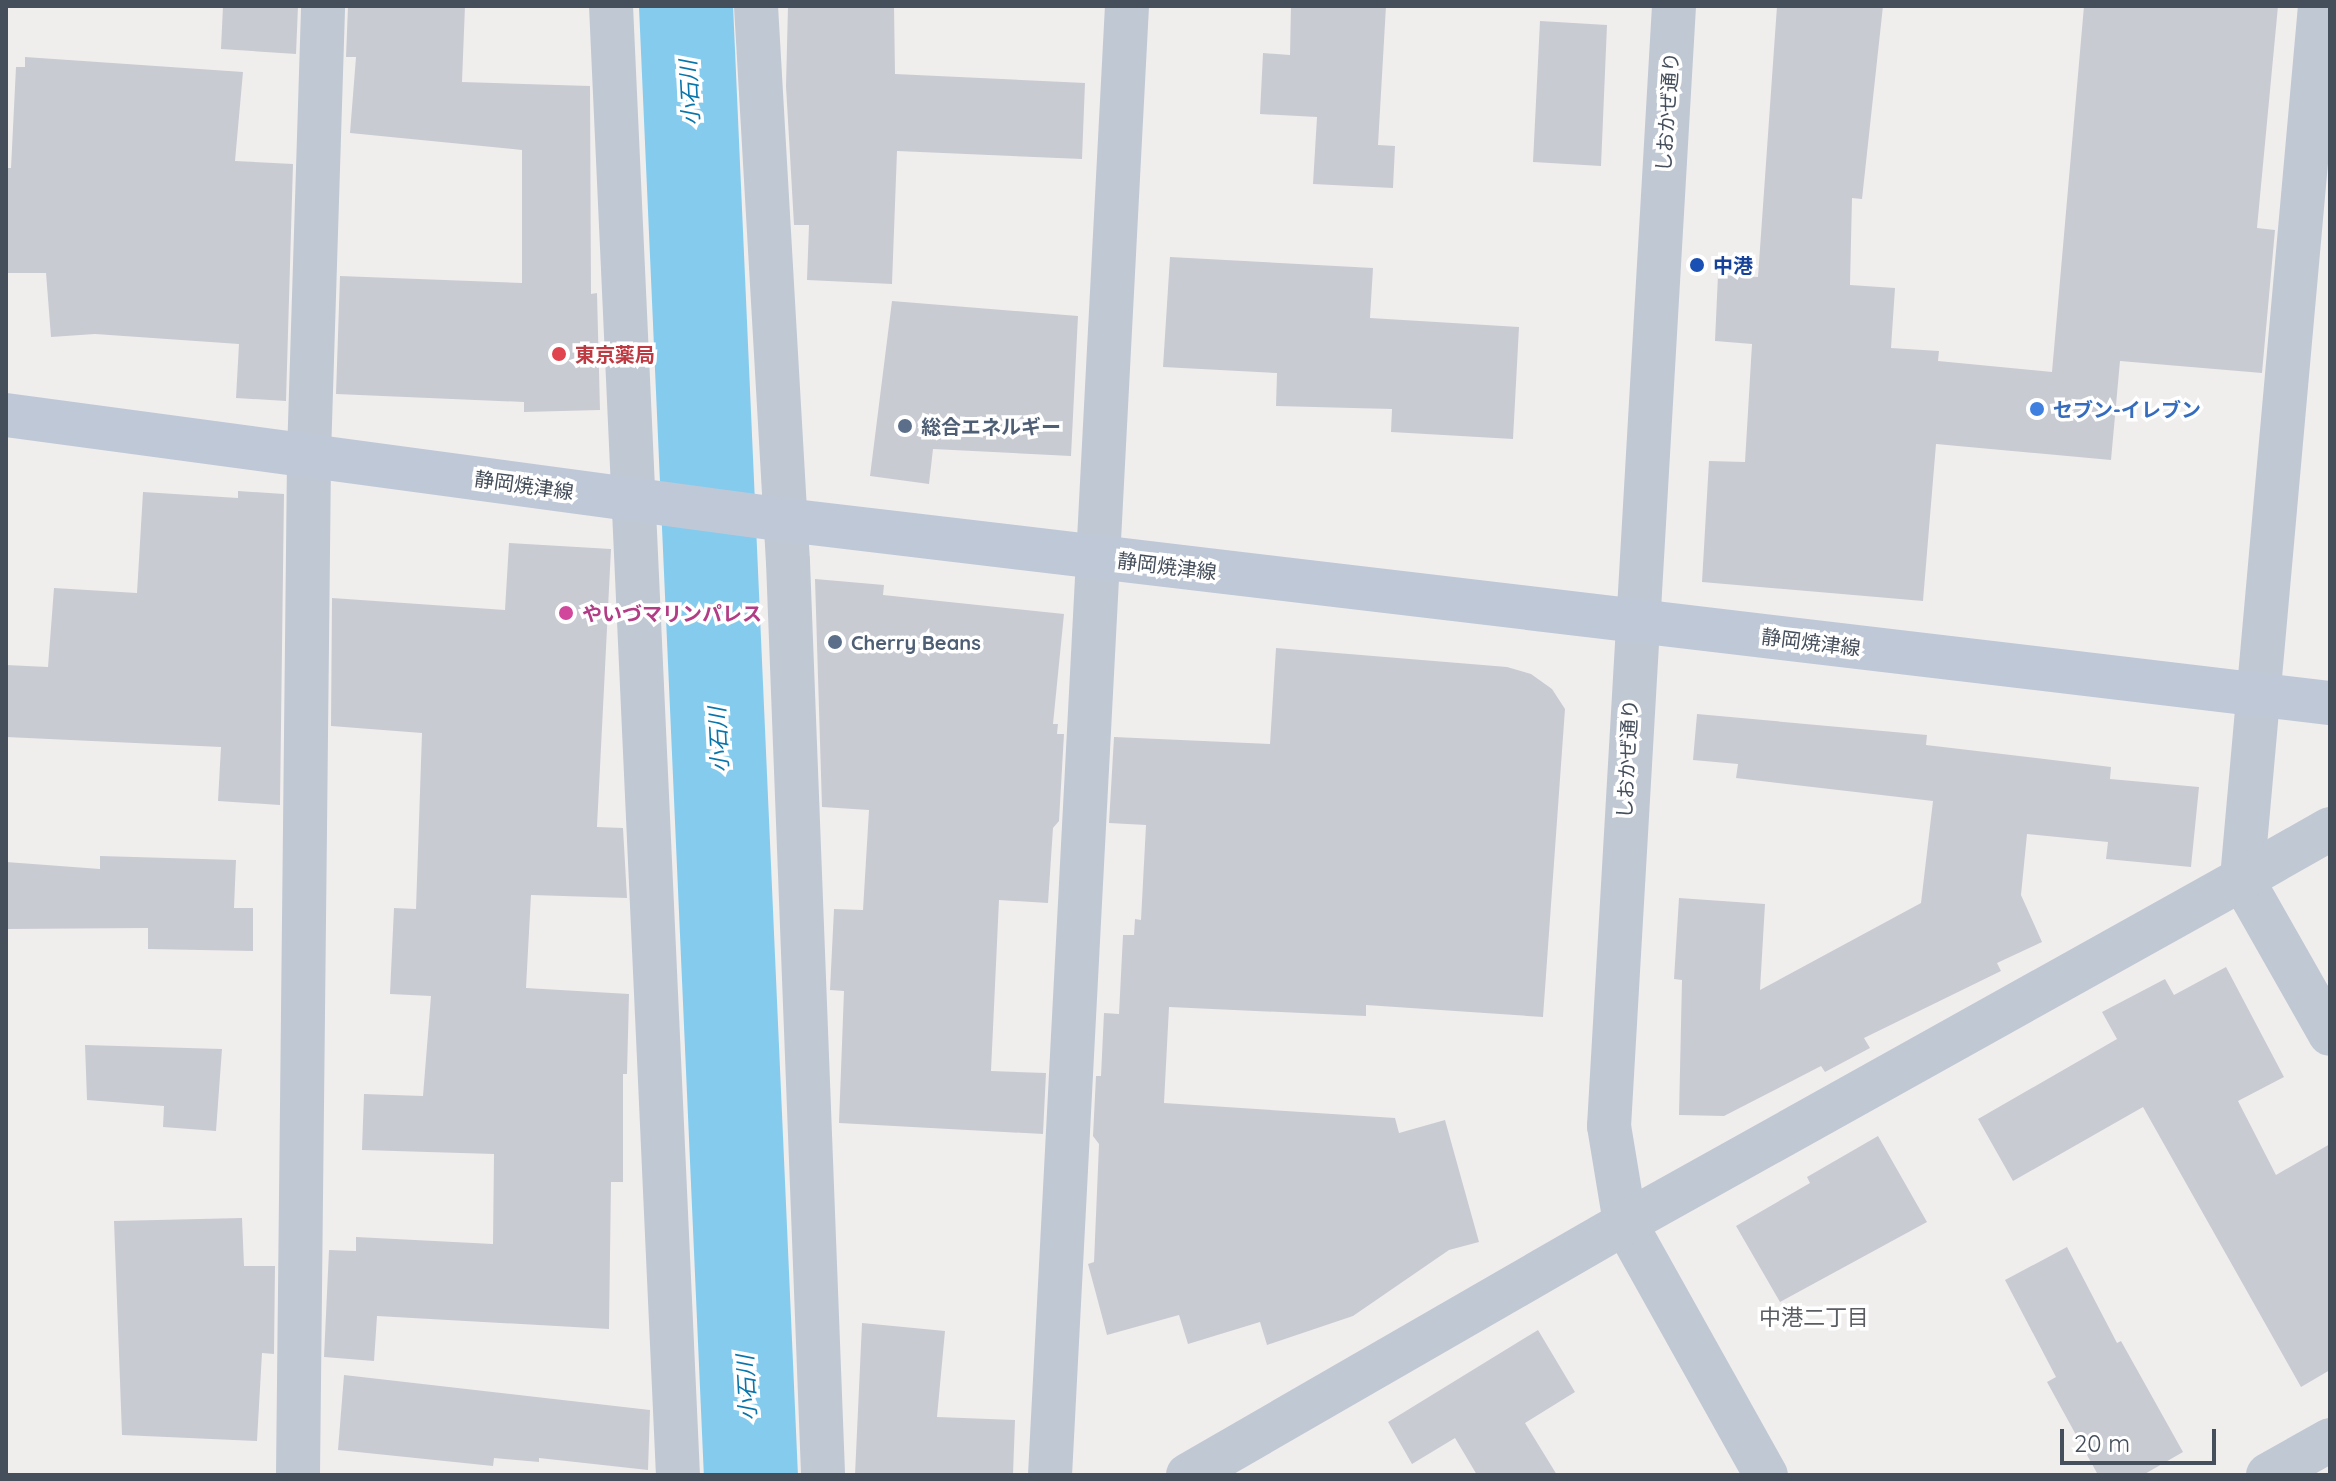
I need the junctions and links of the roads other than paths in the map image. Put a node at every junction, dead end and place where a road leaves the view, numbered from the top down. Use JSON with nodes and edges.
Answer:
{"nodes":[{"id":1,"x":323,"y":6,"type":"edge"},
{"id":2,"x":611,"y":6,"type":"edge"},
{"id":3,"x":756,"y":6,"type":"edge"},
{"id":4,"x":1127,"y":6,"type":"edge"},
{"id":5,"x":1674,"y":6,"type":"edge"},
{"id":6,"x":2320,"y":6,"type":"edge"},
{"id":7,"x":6,"y":415,"type":"edge"},
{"id":8,"x":309,"y":455,"type":"junction"},
{"id":9,"x":642,"y":502,"type":"junction"},
{"id":10,"x":779,"y":519,"type":"junction"},
{"id":11,"x":1099,"y":559,"type":"junction"},
{"id":12,"x":1634,"y":621,"type":"junction"},
{"id":13,"x":2258,"y":694,"type":"junction"},
{"id":14,"x":2330,"y":703,"type":"edge"},
{"id":15,"x":2330,"y":829,"type":"edge"},
{"id":16,"x":2242,"y":879,"type":"junction"},
{"id":17,"x":2330,"y":1034,"type":"edge"},
{"id":18,"x":1625,"y":1223,"type":"junction"},
{"id":19,"x":2330,"y":1440,"type":"edge"},
{"id":20,"x":298,"y":1475,"type":"edge"},
{"id":21,"x":678,"y":1475,"type":"edge"},
{"id":22,"x":823,"y":1475,"type":"edge"},
{"id":23,"x":1050,"y":1475,"type":"edge"},
{"id":24,"x":1188,"y":1475,"type":"edge"},
{"id":25,"x":1766,"y":1475,"type":"edge"},
{"id":26,"x":2268,"y":1475,"type":"edge"}],
"edges":[{"from":1,"to":8,"type":"street"},
{"from":2,"to":9,"type":"street"},
{"from":3,"to":10,"type":"street"},
{"from":4,"to":11,"type":"street"},
{"from":5,"to":12,"type":"street","name":"しおかぜ通り"},
{"from":6,"to":13,"type":"street"},
{"from":7,"to":8,"type":"main road","name":"静岡焼津線"},
{"from":8,"to":9,"type":"main road","name":"静岡焼津線"},
{"from":8,"to":20,"type":"street"},
{"from":9,"to":10,"type":"main road","name":"静岡焼津線"},
{"from":9,"to":21,"type":"street"},
{"from":10,"to":11,"type":"main road","name":"静岡焼津線"},
{"from":10,"to":22,"type":"street"},
{"from":11,"to":12,"type":"main road","name":"静岡焼津線"},
{"from":11,"to":23,"type":"street"},
{"from":12,"to":13,"type":"main road","name":"静岡焼津線"},
{"from":12,"to":18,"type":"street","name":"しおかぜ通り"},
{"from":13,"to":14,"type":"main road","name":"静岡焼津線"},
{"from":13,"to":16,"type":"street"},
{"from":15,"to":16,"type":"street"},
{"from":16,"to":17,"type":"street"},
{"from":16,"to":18,"type":"street"},
{"from":18,"to":24,"type":"street"},
{"from":18,"to":25,"type":"street","name":"しおかぜ通り"},
{"from":19,"to":26,"type":"street"}]}
